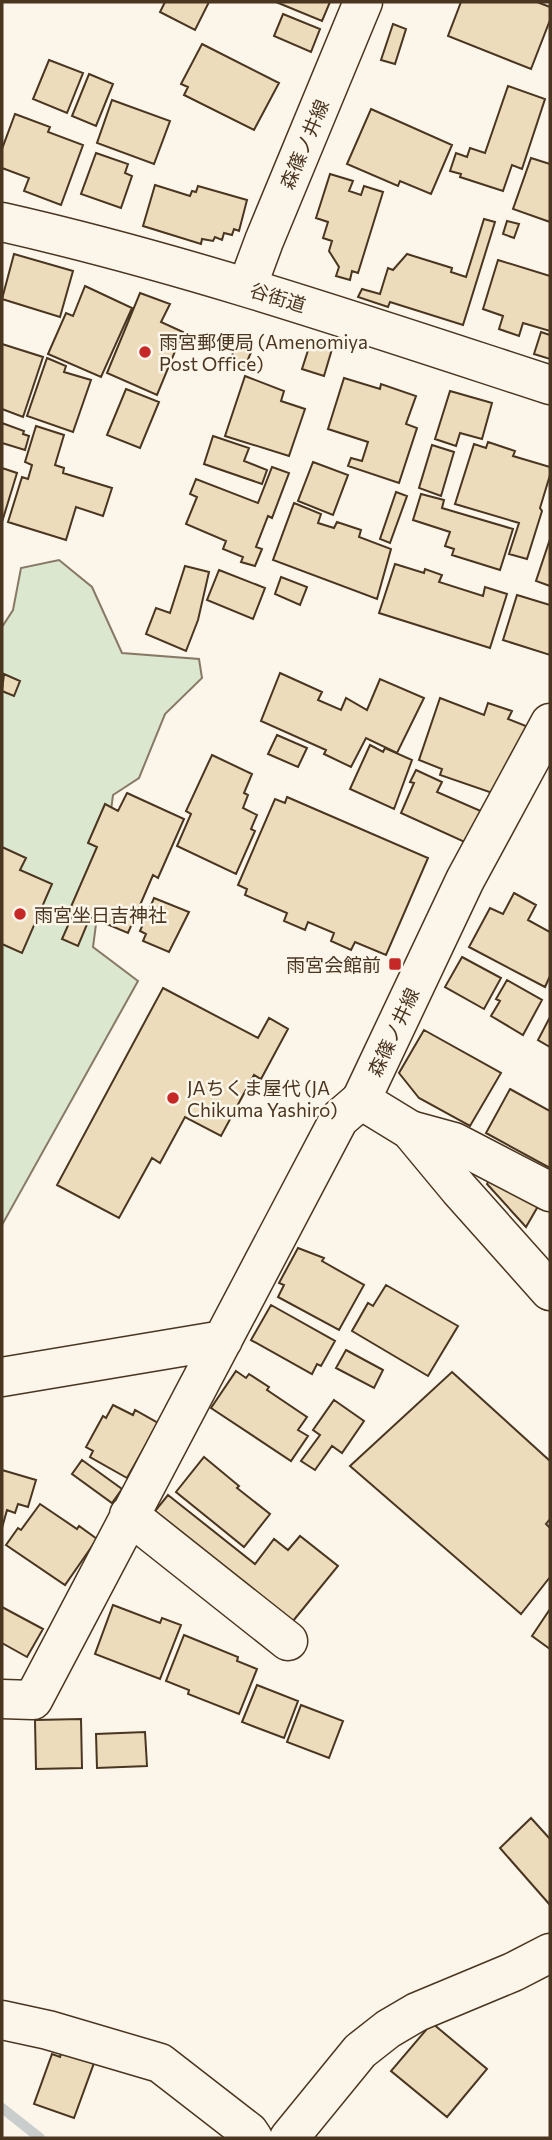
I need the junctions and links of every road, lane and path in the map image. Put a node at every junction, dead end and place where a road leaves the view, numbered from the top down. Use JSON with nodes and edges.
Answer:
{"nodes":[{"id":1,"x":363,"y":2,"type":"edge"},
{"id":2,"x":2,"y":222,"type":"edge"},
{"id":3,"x":247,"y":287,"type":"junction"},
{"id":4,"x":550,"y":385,"type":"edge"},
{"id":5,"x":550,"y":723,"type":"edge"},
{"id":6,"x":361,"y":1100,"type":"junction"},
{"id":7,"x":410,"y":1129,"type":"junction"},
{"id":8,"x":550,"y":1192,"type":"edge"},
{"id":9,"x":550,"y":1291,"type":"edge"},
{"id":10,"x":223,"y":1340,"type":"junction"},
{"id":11,"x":2,"y":1377,"type":"edge"},
{"id":12,"x":129,"y":1515,"type":"junction"},
{"id":13,"x":288,"y":1640,"type":"dead end"},
{"id":14,"x":2,"y":1699,"type":"edge"},
{"id":15,"x":550,"y":1953,"type":"edge"},
{"id":16,"x":2,"y":2020,"type":"edge"},
{"id":17,"x":253,"y":2138,"type":"edge"},
{"id":18,"x":289,"y":2138,"type":"edge"}],
"edges":[{"from":1,"to":3,"type":"street","name":"森篠ノ井線"},
{"from":2,"to":3,"type":"street","name":"谷街道"},
{"from":3,"to":4,"type":"street","name":"谷街道"},
{"from":5,"to":6,"type":"street","name":"森篠ノ井線"},
{"from":6,"to":7,"type":"street","name":"森篠ノ井線"},
{"from":6,"to":10,"type":"street"},
{"from":7,"to":8,"type":"street"},
{"from":7,"to":9,"type":"street","name":"森篠ノ井線"},
{"from":10,"to":11,"type":"street"},
{"from":10,"to":12,"type":"street"},
{"from":12,"to":13,"type":"street"},
{"from":12,"to":14,"type":"street"},
{"from":15,"to":18,"type":"street"},
{"from":16,"to":17,"type":"street"}]}
